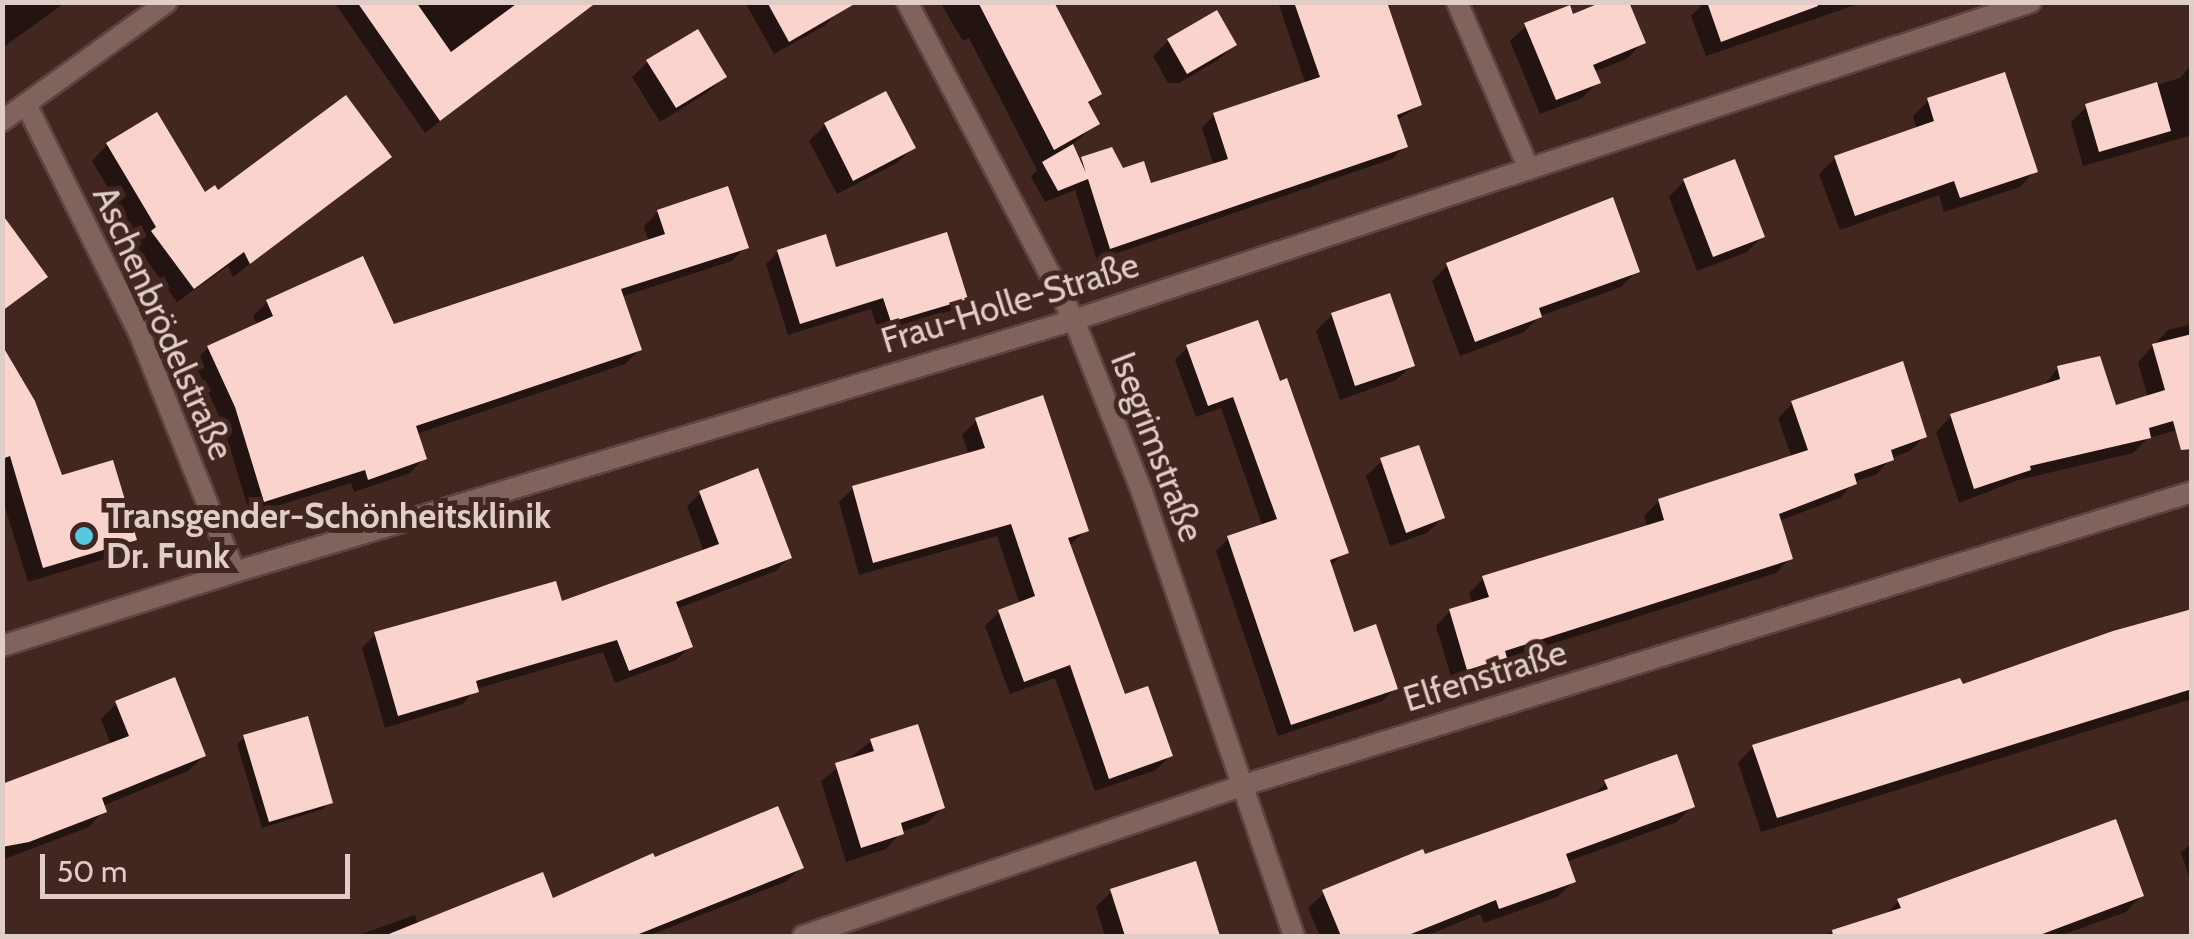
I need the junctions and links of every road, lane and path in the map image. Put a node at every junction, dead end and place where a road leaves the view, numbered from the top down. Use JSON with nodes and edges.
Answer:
{"nodes":[{"id":1,"x":167,"y":2,"type":"edge"},
{"id":2,"x":907,"y":2,"type":"edge"},
{"id":3,"x":1458,"y":2,"type":"edge"},
{"id":4,"x":2031,"y":2,"type":"edge"},
{"id":5,"x":1991,"y":8,"type":"edge"},
{"id":6,"x":26,"y":104,"type":"junction"},
{"id":7,"x":2,"y":121,"type":"edge"},
{"id":8,"x":1529,"y":169,"type":"junction"},
{"id":9,"x":1074,"y":320,"type":"junction"},
{"id":10,"x":2192,"y":492,"type":"edge"},
{"id":11,"x":235,"y":572,"type":"junction"},
{"id":12,"x":2,"y":646,"type":"edge"},
{"id":13,"x":1241,"y":786,"type":"junction"},
{"id":14,"x":802,"y":936,"type":"edge"},
{"id":15,"x":1294,"y":936,"type":"edge"}],
"edges":[{"from":1,"to":6,"type":"street"},
{"from":2,"to":9,"type":"street","name":"Isegrimstraße"},
{"from":3,"to":8,"type":"street"},
{"from":4,"to":5,"type":"street","name":"Frau-Holle-Straße"},
{"from":5,"to":8,"type":"street","name":"Frau-Holle-Straße"},
{"from":6,"to":7,"type":"street"},
{"from":6,"to":11,"type":"street","name":"Aschenbrödelstraße"},
{"from":8,"to":9,"type":"street","name":"Frau-Holle-Straße"},
{"from":9,"to":11,"type":"street","name":"Frau-Holle-Straße"},
{"from":9,"to":13,"type":"street","name":"Isegrimstraße"},
{"from":10,"to":13,"type":"street","name":"Elfenstraße"},
{"from":11,"to":12,"type":"street","name":"Frau-Holle-Straße"},
{"from":13,"to":14,"type":"street","name":"Elfenstraße"},
{"from":13,"to":15,"type":"street","name":"Isegrimstraße"}]}
